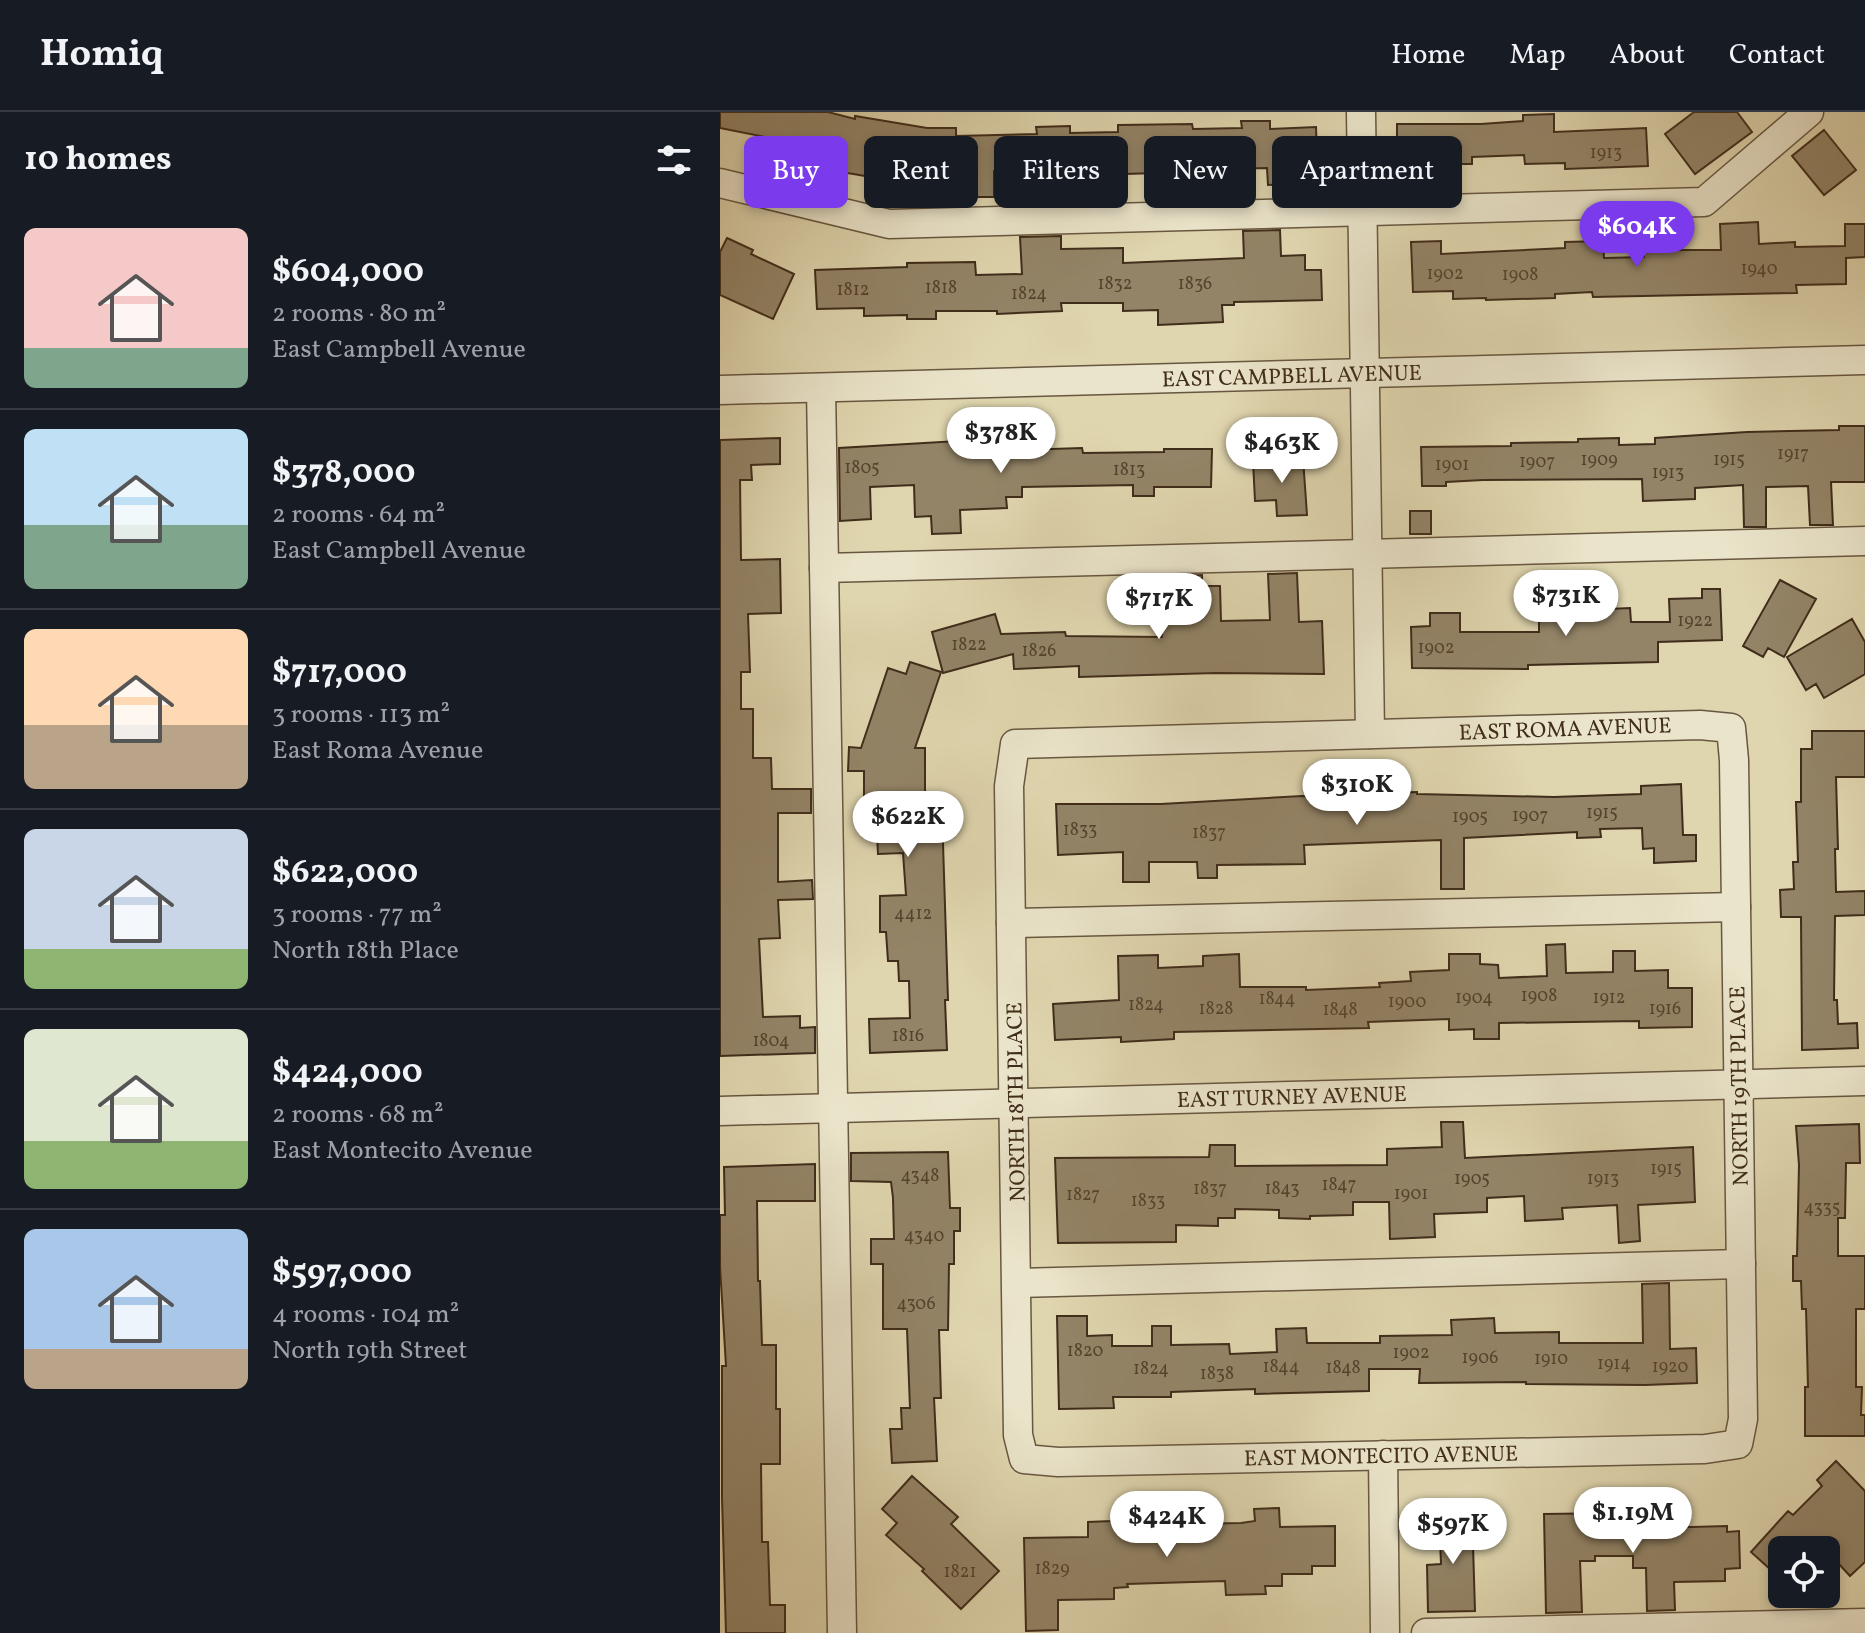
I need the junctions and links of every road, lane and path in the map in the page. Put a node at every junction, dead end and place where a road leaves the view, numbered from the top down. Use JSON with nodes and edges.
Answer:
{"nodes":[{"id":1,"x":1361,"y":112,"type":"edge"},
{"id":2,"x":1809,"y":112,"type":"edge"},
{"id":3,"x":720,"y":183,"type":"edge"},
{"id":4,"x":1363,"y":212,"type":"junction"},
{"id":5,"x":1865,"y":360,"type":"edge"},
{"id":6,"x":1365,"y":375,"type":"junction"},
{"id":7,"x":821,"y":388,"type":"junction"},
{"id":8,"x":720,"y":390,"type":"edge"},
{"id":9,"x":1865,"y":541,"type":"edge"},
{"id":10,"x":1367,"y":554,"type":"junction"},
{"id":11,"x":824,"y":568,"type":"junction"},
{"id":12,"x":1731,"y":728,"type":"joint"},
{"id":13,"x":1370,"y":734,"type":"junction"},
{"id":14,"x":1015,"y":744,"type":"joint"},
{"id":15,"x":1736,"y":907,"type":"junction"},
{"id":16,"x":1011,"y":923,"type":"junction"},
{"id":17,"x":1865,"y":1081,"type":"edge"},
{"id":18,"x":1739,"y":1085,"type":"junction"},
{"id":19,"x":1015,"y":1104,"type":"junction"},
{"id":20,"x":834,"y":1108,"type":"junction"},
{"id":21,"x":720,"y":1111,"type":"edge"},
{"id":22,"x":1741,"y":1264,"type":"junction"},
{"id":23,"x":1018,"y":1283,"type":"junction"},
{"id":24,"x":1738,"y":1444,"type":"joint"},
{"id":25,"x":1383,"y":1455,"type":"junction"},
{"id":26,"x":1024,"y":1459,"type":"joint"},
{"id":27,"x":1865,"y":1623,"type":"edge"},
{"id":28,"x":842,"y":1633,"type":"edge"},
{"id":29,"x":1385,"y":1633,"type":"edge"},
{"id":30,"x":1426,"y":1633,"type":"edge"}],
"edges":[{"from":1,"to":4,"type":"street"},
{"from":2,"to":4,"type":"street"},
{"from":3,"to":4,"type":"street"},
{"from":4,"to":6,"type":"street"},
{"from":5,"to":6,"type":"street","name":"EAST CAMPBELL AVENUE"},
{"from":6,"to":7,"type":"street","name":"EAST CAMPBELL AVENUE"},
{"from":6,"to":10,"type":"street"},
{"from":7,"to":8,"type":"street","name":"EAST CAMPBELL AVENUE"},
{"from":7,"to":11,"type":"street"},
{"from":9,"to":10,"type":"street"},
{"from":10,"to":11,"type":"street"},
{"from":10,"to":13,"type":"street"},
{"from":11,"to":20,"type":"street"},
{"from":12,"to":13,"type":"street","name":"EAST ROMA AVENUE"},
{"from":12,"to":15,"type":"street","name":"NORTH 19TH PLACE"},
{"from":13,"to":14,"type":"street","name":"EAST ROMA AVENUE"},
{"from":14,"to":16,"type":"street","name":"NORTH 18TH PLACE"},
{"from":15,"to":16,"type":"street"},
{"from":15,"to":18,"type":"street","name":"NORTH 19TH PLACE"},
{"from":16,"to":19,"type":"street","name":"NORTH 18TH PLACE"},
{"from":17,"to":18,"type":"street","name":"EAST TURNEY AVENUE"},
{"from":18,"to":19,"type":"street","name":"EAST TURNEY AVENUE"},
{"from":18,"to":22,"type":"street","name":"NORTH 19TH PLACE"},
{"from":19,"to":20,"type":"street","name":"EAST TURNEY AVENUE"},
{"from":19,"to":23,"type":"street","name":"NORTH 18TH PLACE"},
{"from":20,"to":21,"type":"street","name":"EAST TURNEY AVENUE"},
{"from":20,"to":28,"type":"street"},
{"from":22,"to":23,"type":"street"},
{"from":22,"to":24,"type":"street","name":"NORTH 19TH PLACE"},
{"from":23,"to":26,"type":"street","name":"NORTH 18TH PLACE"},
{"from":24,"to":25,"type":"street","name":"EAST MONTECITO AVENUE"},
{"from":25,"to":26,"type":"street","name":"EAST MONTECITO AVENUE"},
{"from":25,"to":29,"type":"street"},
{"from":27,"to":30,"type":"street"}]}
